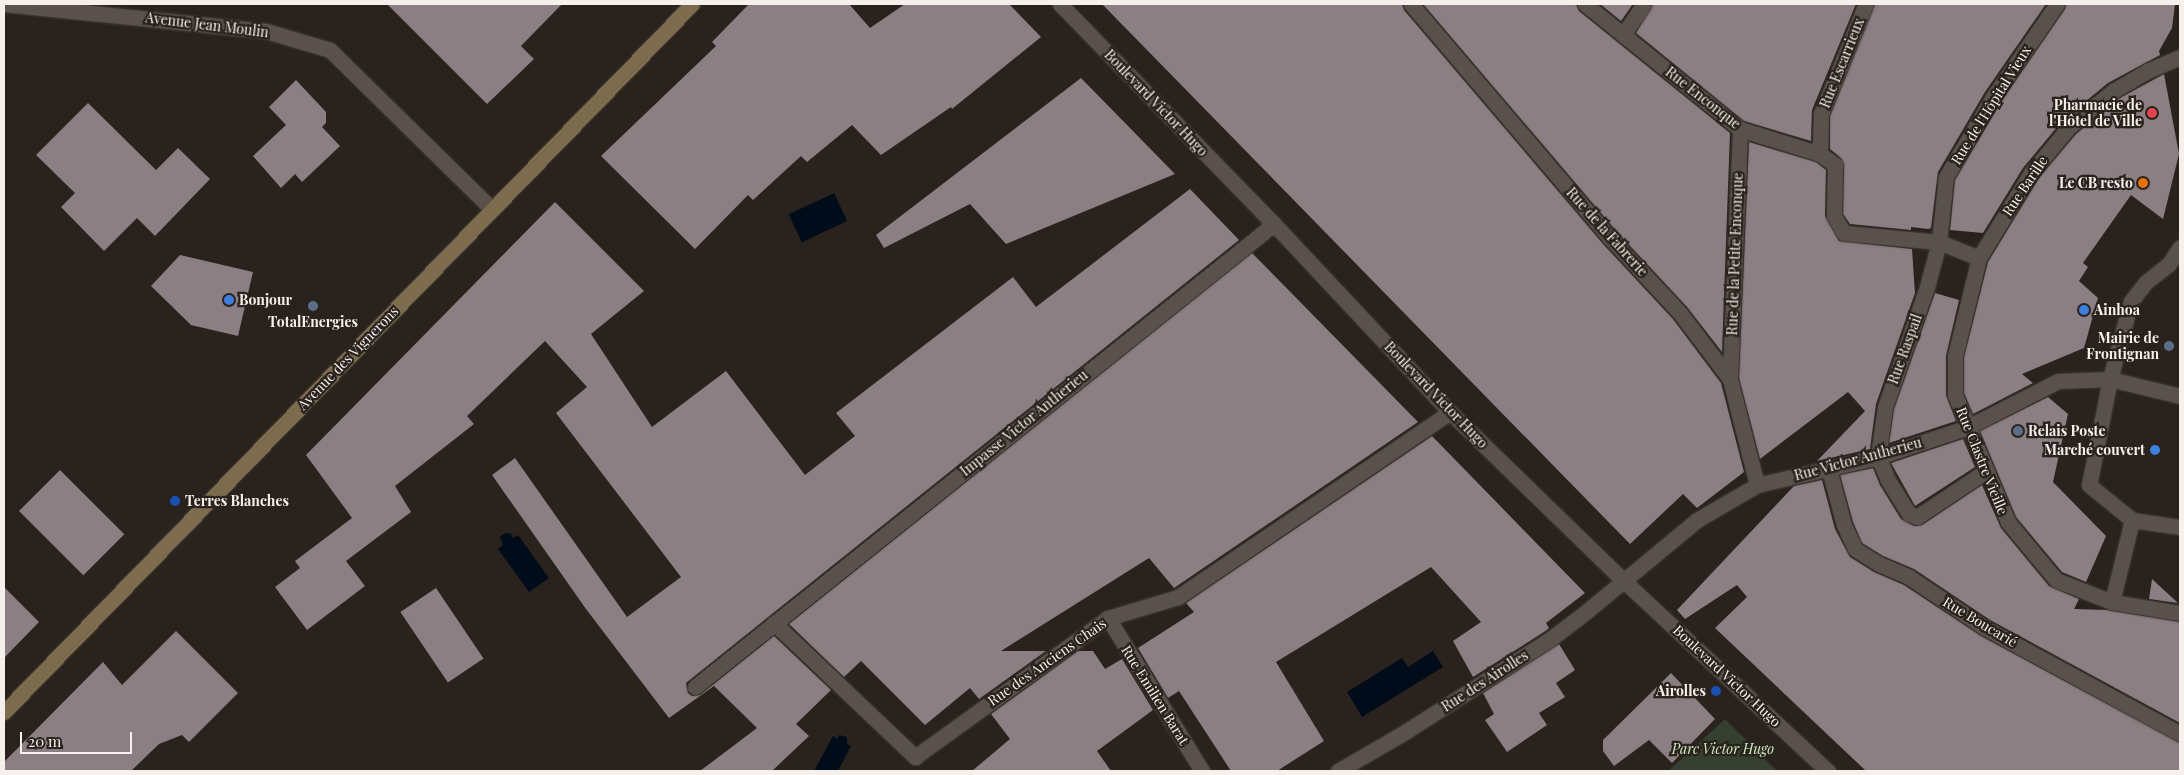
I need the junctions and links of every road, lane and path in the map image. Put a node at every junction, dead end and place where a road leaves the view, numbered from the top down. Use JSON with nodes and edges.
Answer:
{"nodes":[{"id":1,"x":4,"y":4,"type":"edge"},
{"id":2,"x":692,"y":4,"type":"edge"},
{"id":3,"x":1060,"y":4,"type":"edge"},
{"id":4,"x":1411,"y":4,"type":"edge"},
{"id":5,"x":1585,"y":4,"type":"edge"},
{"id":6,"x":1644,"y":4,"type":"edge"},
{"id":7,"x":1866,"y":4,"type":"edge"},
{"id":8,"x":2057,"y":4,"type":"edge"},
{"id":9,"x":1623,"y":35,"type":"junction"},
{"id":10,"x":2180,"y":57,"type":"edge"},
{"id":11,"x":1740,"y":129,"type":"junction"},
{"id":12,"x":1820,"y":154,"type":"junction"},
{"id":13,"x":492,"y":209,"type":"junction"},
{"id":14,"x":1274,"y":224,"type":"junction"},
{"id":15,"x":1939,"y":242,"type":"junction"},
{"id":16,"x":2180,"y":247,"type":"edge"},
{"id":17,"x":1979,"y":258,"type":"junction"},
{"id":18,"x":2110,"y":378,"type":"junction"},
{"id":19,"x":1730,"y":379,"type":"junction"},
{"id":20,"x":2180,"y":396,"type":"edge"},
{"id":21,"x":1450,"y":412,"type":"junction"},
{"id":22,"x":1968,"y":428,"type":"junction"},
{"id":23,"x":1878,"y":457,"type":"junction"},
{"id":24,"x":1829,"y":470,"type":"junction"},
{"id":25,"x":1986,"y":471,"type":"junction"},
{"id":26,"x":1757,"y":484,"type":"junction"},
{"id":27,"x":2132,"y":520,"type":"junction"},
{"id":28,"x":2180,"y":528,"type":"edge"},
{"id":29,"x":1624,"y":580,"type":"junction"},
{"id":30,"x":2112,"y":602,"type":"junction"},
{"id":31,"x":2180,"y":613,"type":"edge"},
{"id":32,"x":1108,"y":618,"type":"junction"},
{"id":33,"x":774,"y":623,"type":"junction"},
{"id":34,"x":694,"y":687,"type":"dead end"},
{"id":35,"x":4,"y":712,"type":"edge"},
{"id":36,"x":2180,"y":734,"type":"edge"},
{"id":37,"x":1202,"y":771,"type":"edge"},
{"id":38,"x":1338,"y":771,"type":"edge"},
{"id":39,"x":1828,"y":771,"type":"edge"}],
"edges":[{"from":1,"to":13,"type":"street","name":"Avenue Jean Moulin"},
{"from":2,"to":13,"type":"main road","name":"Avenue des Vignerons"},
{"from":3,"to":14,"type":"street","name":"Boulevard Victor Hugo"},
{"from":4,"to":19,"type":"street","name":"Rue de la Fabrerie"},
{"from":5,"to":9,"type":"street","name":"Rue Enconque"},
{"from":6,"to":9,"type":"street"},
{"from":7,"to":12,"type":"street","name":"Rue Escarrieux"},
{"from":8,"to":15,"type":"street","name":"Rue de l'Hôpital Vieux"},
{"from":9,"to":11,"type":"street","name":"Rue Enconque"},
{"from":10,"to":17,"type":"street","name":"Rue Barille"},
{"from":11,"to":12,"type":"street","name":"Rue Enconque"},
{"from":11,"to":19,"type":"street","name":"Rue de la Petite Enconque"},
{"from":12,"to":15,"type":"street","name":"Rue Enconque"},
{"from":13,"to":35,"type":"main road","name":"Avenue des Vignerons"},
{"from":14,"to":21,"type":"street","name":"Boulevard Victor Hugo"},
{"from":14,"to":33,"type":"street","name":"Impasse Victor Antherieu"},
{"from":15,"to":17,"type":"street"},
{"from":15,"to":23,"type":"street","name":"Rue Raspail"},
{"from":16,"to":18,"type":"street"},
{"from":17,"to":22,"type":"street","name":"Rue Clastre Vieille"},
{"from":18,"to":20,"type":"street","name":"Rue Victor Antherieu"},
{"from":18,"to":22,"type":"street","name":"Rue Victor Antherieu"},
{"from":18,"to":27,"type":"street"},
{"from":19,"to":26,"type":"street","name":"Rue de la Fabrerie"},
{"from":21,"to":29,"type":"street","name":"Boulevard Victor Hugo"},
{"from":21,"to":32,"type":"street","name":"Rue des Anciens Chais"},
{"from":22,"to":23,"type":"street","name":"Rue Victor Antherieu"},
{"from":22,"to":25,"type":"street","name":"Rue Clastre Vieille"},
{"from":23,"to":24,"type":"street","name":"Rue Victor Antherieu"},
{"from":23,"to":25,"type":"street"},
{"from":24,"to":26,"type":"street","name":"Rue Victor Antherieu"},
{"from":24,"to":36,"type":"street","name":"Rue Boucarié"},
{"from":25,"to":30,"type":"street","name":"Rue Clastre Vieille"},
{"from":26,"to":29,"type":"street","name":"Rue Victor Antherieu"},
{"from":27,"to":28,"type":"street"},
{"from":27,"to":30,"type":"street"},
{"from":29,"to":38,"type":"street","name":"Rue des Airolles"},
{"from":29,"to":39,"type":"street","name":"Boulevard Victor Hugo"},
{"from":30,"to":31,"type":"street","name":"Rue Clastre Vieille"},
{"from":32,"to":33,"type":"street","name":"Rue des Anciens Chais"},
{"from":32,"to":37,"type":"street","name":"Rue Emilien Barat"},
{"from":33,"to":34,"type":"street","name":"Impasse Victor Antherieu"}]}
